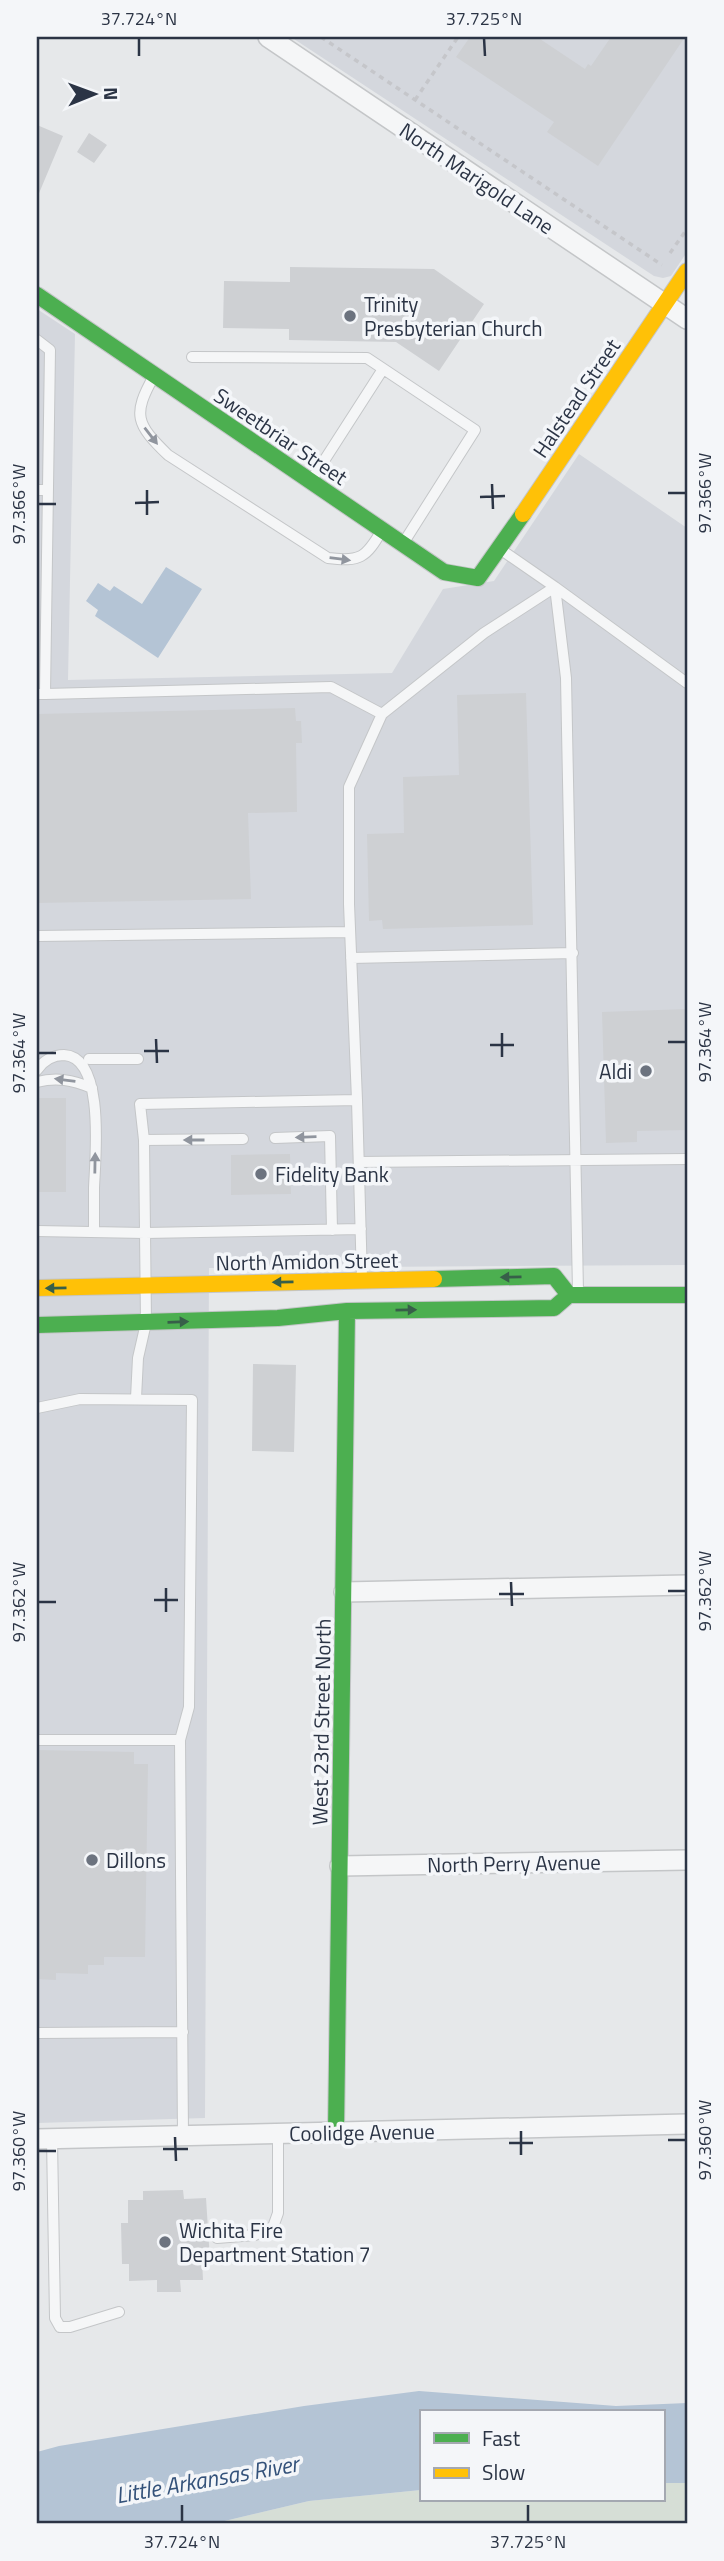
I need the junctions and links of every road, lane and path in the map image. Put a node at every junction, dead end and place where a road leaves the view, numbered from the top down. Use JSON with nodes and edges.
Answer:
{"nodes":[{"id":1,"x":268,"y":37,"type":"edge"},
{"id":2,"x":321,"y":37,"type":"edge"},
{"id":3,"x":458,"y":37,"type":"edge"},
{"id":4,"x":415,"y":100,"type":"junction"},
{"id":5,"x":662,"y":265,"type":"dead end"},
{"id":6,"x":687,"y":271,"type":"edge"},
{"id":7,"x":37,"y":295,"type":"edge"},
{"id":8,"x":665,"y":304,"type":"junction"},
{"id":9,"x":687,"y":319,"type":"edge"},
{"id":10,"x":37,"y":340,"type":"edge"},
{"id":11,"x":192,"y":357,"type":"dead end"},
{"id":12,"x":383,"y":369,"type":"junction"},
{"id":13,"x":154,"y":375,"type":"junction"},
{"id":14,"x":311,"y":482,"type":"junction"},
{"id":15,"x":42,"y":490,"type":"edge"},
{"id":16,"x":382,"y":530,"type":"junction"},
{"id":17,"x":403,"y":544,"type":"junction"},
{"id":18,"x":500,"y":549,"type":"junction"},
{"id":19,"x":555,"y":587,"type":"junction"},
{"id":20,"x":42,"y":596,"type":"edge"},
{"id":21,"x":41,"y":612,"type":"edge"},
{"id":22,"x":687,"y":683,"type":"edge"},
{"id":23,"x":41,"y":694,"type":"edge"},
{"id":24,"x":382,"y":714,"type":"junction"},
{"id":25,"x":350,"y":932,"type":"junction"},
{"id":26,"x":37,"y":936,"type":"edge"},
{"id":27,"x":573,"y":953,"type":"junction"},
{"id":28,"x":351,"y":958,"type":"junction"},
{"id":29,"x":89,"y":1059,"type":"dead end"},
{"id":30,"x":138,"y":1059,"type":"dead end"},
{"id":31,"x":38,"y":1066,"type":"edge"},
{"id":32,"x":37,"y":1082,"type":"edge"},
{"id":33,"x":92,"y":1088,"type":"junction"},
{"id":34,"x":357,"y":1100,"type":"junction"},
{"id":35,"x":275,"y":1138,"type":"dead end"},
{"id":36,"x":243,"y":1139,"type":"dead end"},
{"id":37,"x":144,"y":1140,"type":"junction"},
{"id":38,"x":577,"y":1159,"type":"junction"},
{"id":39,"x":687,"y":1159,"type":"edge"},
{"id":40,"x":359,"y":1162,"type":"junction"},
{"id":41,"x":362,"y":1229,"type":"junction"},
{"id":42,"x":332,"y":1230,"type":"junction"},
{"id":43,"x":37,"y":1231,"type":"edge"},
{"id":44,"x":94,"y":1231,"type":"junction"},
{"id":45,"x":145,"y":1233,"type":"junction"},
{"id":46,"x":362,"y":1280,"type":"junction"},
{"id":47,"x":145,"y":1286,"type":"junction"},
{"id":48,"x":37,"y":1288,"type":"edge"},
{"id":49,"x":574,"y":1295,"type":"junction"},
{"id":50,"x":687,"y":1295,"type":"edge"},
{"id":51,"x":347,"y":1311,"type":"junction"},
{"id":52,"x":146,"y":1323,"type":"junction"},
{"id":53,"x":37,"y":1325,"type":"edge"},
{"id":54,"x":136,"y":1398,"type":"junction"},
{"id":55,"x":37,"y":1408,"type":"edge"},
{"id":56,"x":687,"y":1585,"type":"edge"},
{"id":57,"x":344,"y":1592,"type":"junction"},
{"id":58,"x":37,"y":1740,"type":"edge"},
{"id":59,"x":180,"y":1740,"type":"junction"},
{"id":60,"x":687,"y":1860,"type":"edge"},
{"id":61,"x":340,"y":1866,"type":"junction"},
{"id":62,"x":183,"y":2032,"type":"junction"},
{"id":63,"x":37,"y":2033,"type":"edge"},
{"id":64,"x":687,"y":2124,"type":"edge"},
{"id":65,"x":337,"y":2133,"type":"junction"},
{"id":66,"x":278,"y":2134,"type":"junction"},
{"id":67,"x":183,"y":2136,"type":"junction"},
{"id":68,"x":44,"y":2139,"type":"edge"},
{"id":69,"x":217,"y":2238,"type":"dead end"},
{"id":70,"x":119,"y":2312,"type":"dead end"}],
"edges":[{"from":1,"to":8,"type":"street","name":"North Marigold Lane"},
{"from":2,"to":4,"type":"path"},
{"from":3,"to":4,"type":"path"},
{"from":4,"to":5,"type":"path"},
{"from":6,"to":8,"type":"street","name":"Halstead Street"},
{"from":7,"to":13,"type":"street","name":"Sweetbriar Street"},
{"from":8,"to":9,"type":"street","name":"North Marigold Lane"},
{"from":8,"to":18,"type":"street","name":"Halstead Street"},
{"from":10,"to":15,"type":"lane"},
{"from":11,"to":12,"type":"lane"},
{"from":12,"to":14,"type":"lane"},
{"from":12,"to":17,"type":"lane"},
{"from":13,"to":14,"type":"street","name":"Sweetbriar Street"},
{"from":13,"to":16,"type":"lane","one_way":true},
{"from":14,"to":16,"type":"street","name":"Sweetbriar Street"},
{"from":15,"to":20,"type":"lane"},
{"from":16,"to":17,"type":"street","name":"Sweetbriar Street"},
{"from":17,"to":18,"type":"street","name":"Sweetbriar Street"},
{"from":18,"to":19,"type":"lane"},
{"from":19,"to":22,"type":"lane"},
{"from":19,"to":24,"type":"lane"},
{"from":19,"to":27,"type":"lane"},
{"from":20,"to":21,"type":"lane"},
{"from":21,"to":23,"type":"lane"},
{"from":23,"to":24,"type":"lane"},
{"from":24,"to":25,"type":"lane"},
{"from":25,"to":26,"type":"lane"},
{"from":25,"to":28,"type":"lane"},
{"from":27,"to":28,"type":"lane"},
{"from":27,"to":38,"type":"lane"},
{"from":28,"to":34,"type":"lane"},
{"from":29,"to":30,"type":"lane"},
{"from":31,"to":33,"type":"lane"},
{"from":33,"to":32,"type":"lane","one_way":true},
{"from":44,"to":33,"type":"lane","one_way":true},
{"from":34,"to":37,"type":"lane"},
{"from":34,"to":40,"type":"lane"},
{"from":42,"to":35,"type":"lane","one_way":true},
{"from":36,"to":37,"type":"lane","one_way":true},
{"from":37,"to":45,"type":"lane"},
{"from":38,"to":39,"type":"lane"},
{"from":38,"to":40,"type":"lane"},
{"from":38,"to":49,"type":"lane"},
{"from":40,"to":41,"type":"lane"},
{"from":41,"to":42,"type":"lane"},
{"from":41,"to":46,"type":"lane"},
{"from":42,"to":45,"type":"lane"},
{"from":43,"to":44,"type":"lane"},
{"from":44,"to":45,"type":"lane"},
{"from":45,"to":47,"type":"lane"},
{"from":46,"to":47,"type":"street","name":"North Amidon Street","one_way":true},
{"from":49,"to":46,"type":"street","name":"North Amidon Street","one_way":true},
{"from":47,"to":48,"type":"street","name":"North Amidon Street","one_way":true},
{"from":47,"to":52,"type":"lane"},
{"from":49,"to":50,"type":"street"},
{"from":51,"to":49,"type":"street","one_way":true},
{"from":52,"to":51,"type":"street","one_way":true},
{"from":51,"to":57,"type":"street","name":"West 23rd Street North"},
{"from":52,"to":53,"type":"street"},
{"from":52,"to":54,"type":"lane"},
{"from":54,"to":55,"type":"lane"},
{"from":54,"to":59,"type":"lane"},
{"from":56,"to":57,"type":"street"},
{"from":57,"to":61,"type":"street","name":"West 23rd Street North"},
{"from":58,"to":59,"type":"lane"},
{"from":59,"to":62,"type":"lane"},
{"from":60,"to":61,"type":"street","name":"North Perry Avenue"},
{"from":61,"to":65,"type":"street","name":"West 23rd Street North"},
{"from":62,"to":63,"type":"lane"},
{"from":62,"to":67,"type":"lane"},
{"from":64,"to":65,"type":"street","name":"Coolidge Avenue"},
{"from":65,"to":66,"type":"street","name":"Coolidge Avenue"},
{"from":66,"to":67,"type":"street","name":"Coolidge Avenue"},
{"from":66,"to":69,"type":"lane"},
{"from":67,"to":68,"type":"street","name":"Coolidge Avenue"},
{"from":68,"to":70,"type":"lane"}]}
